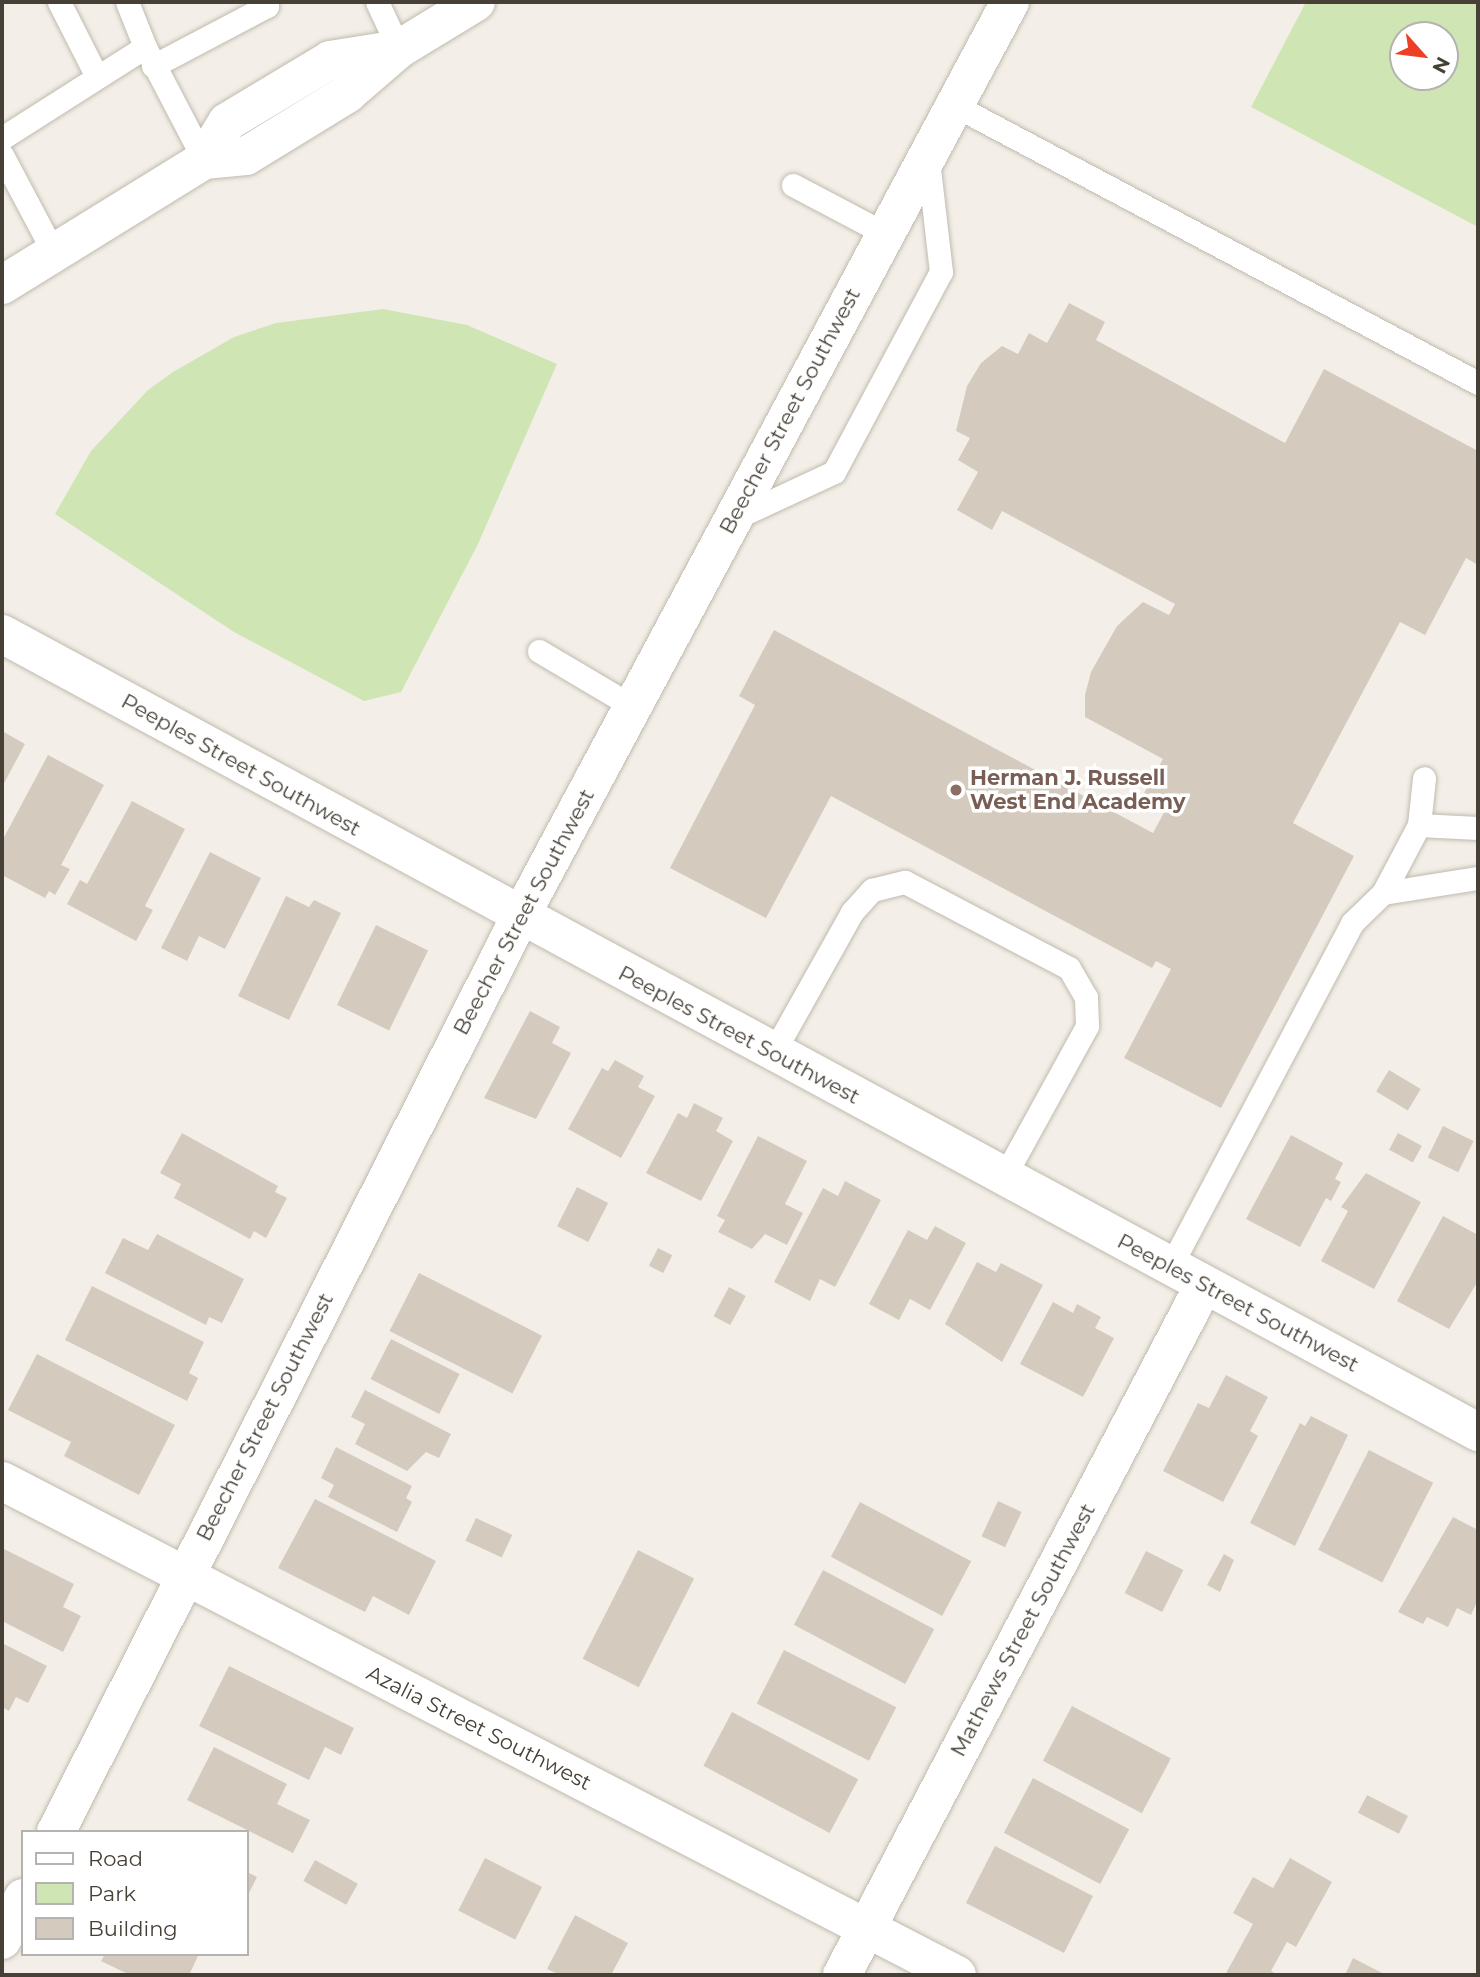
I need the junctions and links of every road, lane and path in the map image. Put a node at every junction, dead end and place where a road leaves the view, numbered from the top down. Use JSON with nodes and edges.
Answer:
{"nodes":[{"id":1,"x":59,"y":2,"type":"edge"},
{"id":2,"x":127,"y":2,"type":"edge"},
{"id":3,"x":377,"y":2,"type":"edge"},
{"id":4,"x":476,"y":2,"type":"edge"},
{"id":5,"x":1010,"y":2,"type":"edge"},
{"id":6,"x":268,"y":3,"type":"edge"},
{"id":7,"x":399,"y":49,"type":"junction"},
{"id":8,"x":149,"y":56,"type":"junction"},
{"id":9,"x":97,"y":77,"type":"junction"},
{"id":10,"x":954,"y":105,"type":"junction"},
{"id":11,"x":2,"y":138,"type":"edge"},
{"id":12,"x":2,"y":155,"type":"edge"},
{"id":13,"x":927,"y":156,"type":"junction"},
{"id":14,"x":204,"y":160,"type":"junction"},
{"id":15,"x":793,"y":185,"type":"dead end"},
{"id":16,"x":886,"y":234,"type":"junction"},
{"id":17,"x":55,"y":256,"type":"junction"},
{"id":18,"x":2,"y":285,"type":"edge"},
{"id":19,"x":1478,"y":383,"type":"edge"},
{"id":20,"x":732,"y":520,"type":"junction"},
{"id":21,"x":2,"y":634,"type":"edge"},
{"id":22,"x":539,"y":651,"type":"dead end"},
{"id":23,"x":632,"y":706,"type":"junction"},
{"id":24,"x":1424,"y":778,"type":"dead end"},
{"id":25,"x":1419,"y":825,"type":"junction"},
{"id":26,"x":1478,"y":828,"type":"edge"},
{"id":27,"x":1478,"y":878,"type":"edge"},
{"id":28,"x":1383,"y":893,"type":"junction"},
{"id":29,"x":520,"y":917,"type":"junction"},
{"id":30,"x":773,"y":1054,"type":"junction"},
{"id":31,"x":1004,"y":1177,"type":"junction"},
{"id":32,"x":1170,"y":1267,"type":"junction"},
{"id":33,"x":1204,"y":1285,"type":"junction"},
{"id":34,"x":1478,"y":1432,"type":"edge"},
{"id":35,"x":2,"y":1481,"type":"edge"},
{"id":36,"x":184,"y":1576,"type":"junction"},
{"id":37,"x":57,"y":1830,"type":"edge"},
{"id":38,"x":21,"y":1902,"type":"edge"},
{"id":39,"x":867,"y":1928,"type":"junction"},
{"id":40,"x":2,"y":1940,"type":"edge"},
{"id":41,"x":842,"y":1975,"type":"edge"},
{"id":42,"x":957,"y":1975,"type":"edge"}],
"edges":[{"from":1,"to":9,"type":"lane"},
{"from":2,"to":8,"type":"lane"},
{"from":3,"to":7,"type":"lane"},
{"from":4,"to":7,"type":"street"},
{"from":5,"to":10,"type":"street","name":"Beecher Street Southwest"},
{"from":6,"to":8,"type":"lane"},
{"from":7,"to":14,"type":"street"},
{"from":8,"to":9,"type":"lane"},
{"from":8,"to":14,"type":"lane"},
{"from":9,"to":11,"type":"lane"},
{"from":10,"to":13,"type":"street","name":"Beecher Street Southwest"},
{"from":10,"to":19,"type":"lane"},
{"from":12,"to":17,"type":"lane"},
{"from":13,"to":16,"type":"street","name":"Beecher Street Southwest"},
{"from":13,"to":20,"type":"lane"},
{"from":14,"to":17,"type":"street"},
{"from":15,"to":16,"type":"lane"},
{"from":16,"to":20,"type":"street","name":"Beecher Street Southwest"},
{"from":17,"to":18,"type":"street"},
{"from":20,"to":23,"type":"street","name":"Beecher Street Southwest"},
{"from":21,"to":29,"type":"street","name":"Peeples Street Southwest"},
{"from":22,"to":23,"type":"lane"},
{"from":23,"to":29,"type":"street","name":"Beecher Street Southwest"},
{"from":24,"to":25,"type":"lane"},
{"from":25,"to":26,"type":"lane"},
{"from":25,"to":28,"type":"lane"},
{"from":27,"to":28,"type":"lane"},
{"from":28,"to":32,"type":"lane"},
{"from":29,"to":30,"type":"street","name":"Peeples Street Southwest"},
{"from":29,"to":36,"type":"street","name":"Beecher Street Southwest"},
{"from":30,"to":31,"type":"street","name":"Peeples Street Southwest"},
{"from":30,"to":31,"type":"lane"},
{"from":31,"to":32,"type":"street","name":"Peeples Street Southwest"},
{"from":32,"to":33,"type":"street","name":"Peeples Street Southwest"},
{"from":33,"to":34,"type":"street","name":"Peeples Street Southwest"},
{"from":33,"to":39,"type":"street","name":"Mathews Street Southwest"},
{"from":35,"to":36,"type":"street","name":"Azalia Street Southwest"},
{"from":36,"to":37,"type":"street","name":"Beecher Street Southwest"},
{"from":36,"to":39,"type":"street","name":"Azalia Street Southwest"},
{"from":38,"to":40,"type":"street"},
{"from":39,"to":41,"type":"street","name":"Mathews Street Southwest"},
{"from":39,"to":42,"type":"street","name":"Azalia Street Southwest"}]}
